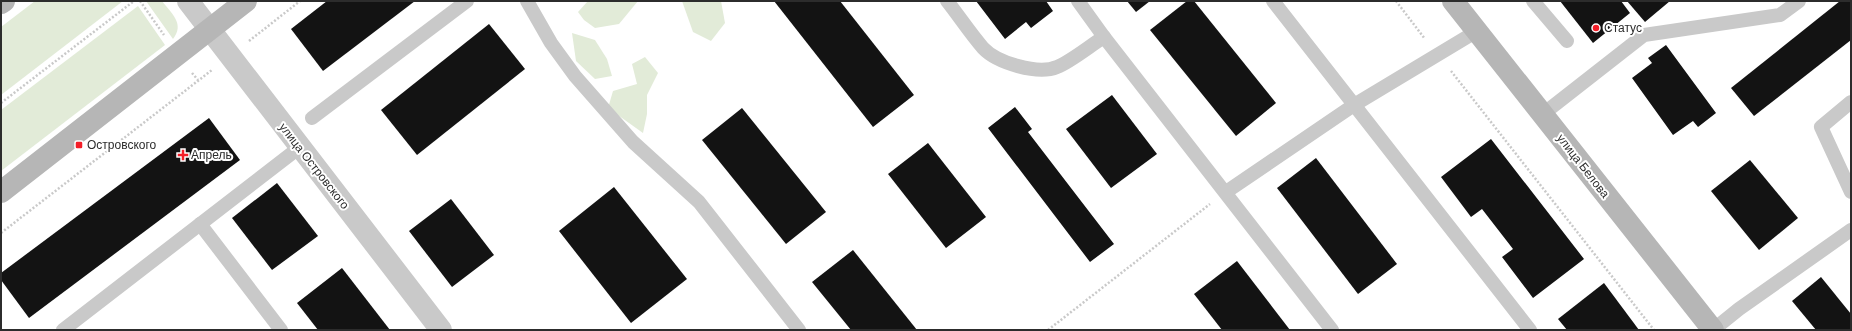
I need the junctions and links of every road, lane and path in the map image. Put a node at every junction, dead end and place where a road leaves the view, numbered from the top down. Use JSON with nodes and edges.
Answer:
{"nodes":[{"id":1,"x":4,"y":1,"type":"edge"},
{"id":2,"x":134,"y":1,"type":"edge"},
{"id":3,"x":188,"y":1,"type":"edge"},
{"id":4,"x":246,"y":1,"type":"edge"},
{"id":5,"x":300,"y":1,"type":"edge"},
{"id":6,"x":467,"y":1,"type":"edge"},
{"id":7,"x":527,"y":1,"type":"edge"},
{"id":8,"x":948,"y":1,"type":"edge"},
{"id":9,"x":1078,"y":1,"type":"edge"},
{"id":10,"x":1273,"y":1,"type":"edge"},
{"id":11,"x":1396,"y":1,"type":"edge"},
{"id":12,"x":1454,"y":1,"type":"edge"},
{"id":13,"x":1534,"y":1,"type":"edge"},
{"id":14,"x":1799,"y":1,"type":"edge"},
{"id":15,"x":1,"y":3,"type":"edge"},
{"id":16,"x":210,"y":30,"type":"junction"},
{"id":17,"x":1477,"y":31,"type":"junction"},
{"id":18,"x":1104,"y":37,"type":"junction"},
{"id":19,"x":1567,"y":41,"type":"dead end"},
{"id":20,"x":1438,"y":54,"type":"junction"},
{"id":21,"x":230,"y":56,"type":"junction"},
{"id":22,"x":1851,"y":102,"type":"edge"},
{"id":23,"x":1,"y":103,"type":"edge"},
{"id":24,"x":1354,"y":105,"type":"junction"},
{"id":25,"x":1543,"y":114,"type":"junction"},
{"id":26,"x":312,"y":118,"type":"dead end"},
{"id":27,"x":300,"y":147,"type":"junction"},
{"id":28,"x":1,"y":192,"type":"edge"},
{"id":29,"x":1226,"y":192,"type":"junction"},
{"id":30,"x":1851,"y":192,"type":"edge"},
{"id":31,"x":200,"y":224,"type":"junction"},
{"id":32,"x":1851,"y":230,"type":"edge"},
{"id":33,"x":1,"y":233,"type":"edge"},
{"id":34,"x":63,"y":330,"type":"edge"},
{"id":35,"x":281,"y":330,"type":"edge"},
{"id":36,"x":441,"y":330,"type":"edge"},
{"id":37,"x":799,"y":330,"type":"edge"},
{"id":38,"x":1048,"y":330,"type":"edge"},
{"id":39,"x":1332,"y":330,"type":"edge"},
{"id":40,"x":1530,"y":330,"type":"edge"},
{"id":41,"x":1654,"y":330,"type":"edge"},
{"id":42,"x":1713,"y":330,"type":"edge"}],
"edges":[{"from":1,"to":15,"type":"main road"},
{"from":2,"to":23,"type":"path"},
{"from":3,"to":16,"type":"street","name":"улица Островского"},
{"from":4,"to":16,"type":"main road"},
{"from":5,"to":21,"type":"path"},
{"from":6,"to":26,"type":"lane"},
{"from":7,"to":37,"type":"lane"},
{"from":8,"to":18,"type":"lane"},
{"from":9,"to":18,"type":"lane"},
{"from":10,"to":24,"type":"lane"},
{"from":11,"to":20,"type":"path"},
{"from":12,"to":17,"type":"main road","name":"улица Белова"},
{"from":13,"to":19,"type":"lane"},
{"from":14,"to":25,"type":"lane"},
{"from":16,"to":21,"type":"street","name":"улица Островского"},
{"from":16,"to":28,"type":"main road"},
{"from":17,"to":20,"type":"lane"},
{"from":17,"to":25,"type":"main road","name":"улица Белова"},
{"from":18,"to":29,"type":"lane"},
{"from":20,"to":24,"type":"lane"},
{"from":20,"to":41,"type":"path"},
{"from":21,"to":27,"type":"street","name":"улица Островского"},
{"from":21,"to":33,"type":"path"},
{"from":22,"to":30,"type":"lane"},
{"from":24,"to":29,"type":"lane"},
{"from":24,"to":40,"type":"lane"},
{"from":25,"to":42,"type":"main road","name":"улица Белова"},
{"from":27,"to":31,"type":"lane"},
{"from":27,"to":36,"type":"street","name":"улица Островского"},
{"from":29,"to":38,"type":"path"},
{"from":29,"to":39,"type":"lane"},
{"from":31,"to":34,"type":"lane"},
{"from":31,"to":35,"type":"lane"},
{"from":32,"to":42,"type":"lane"}]}
